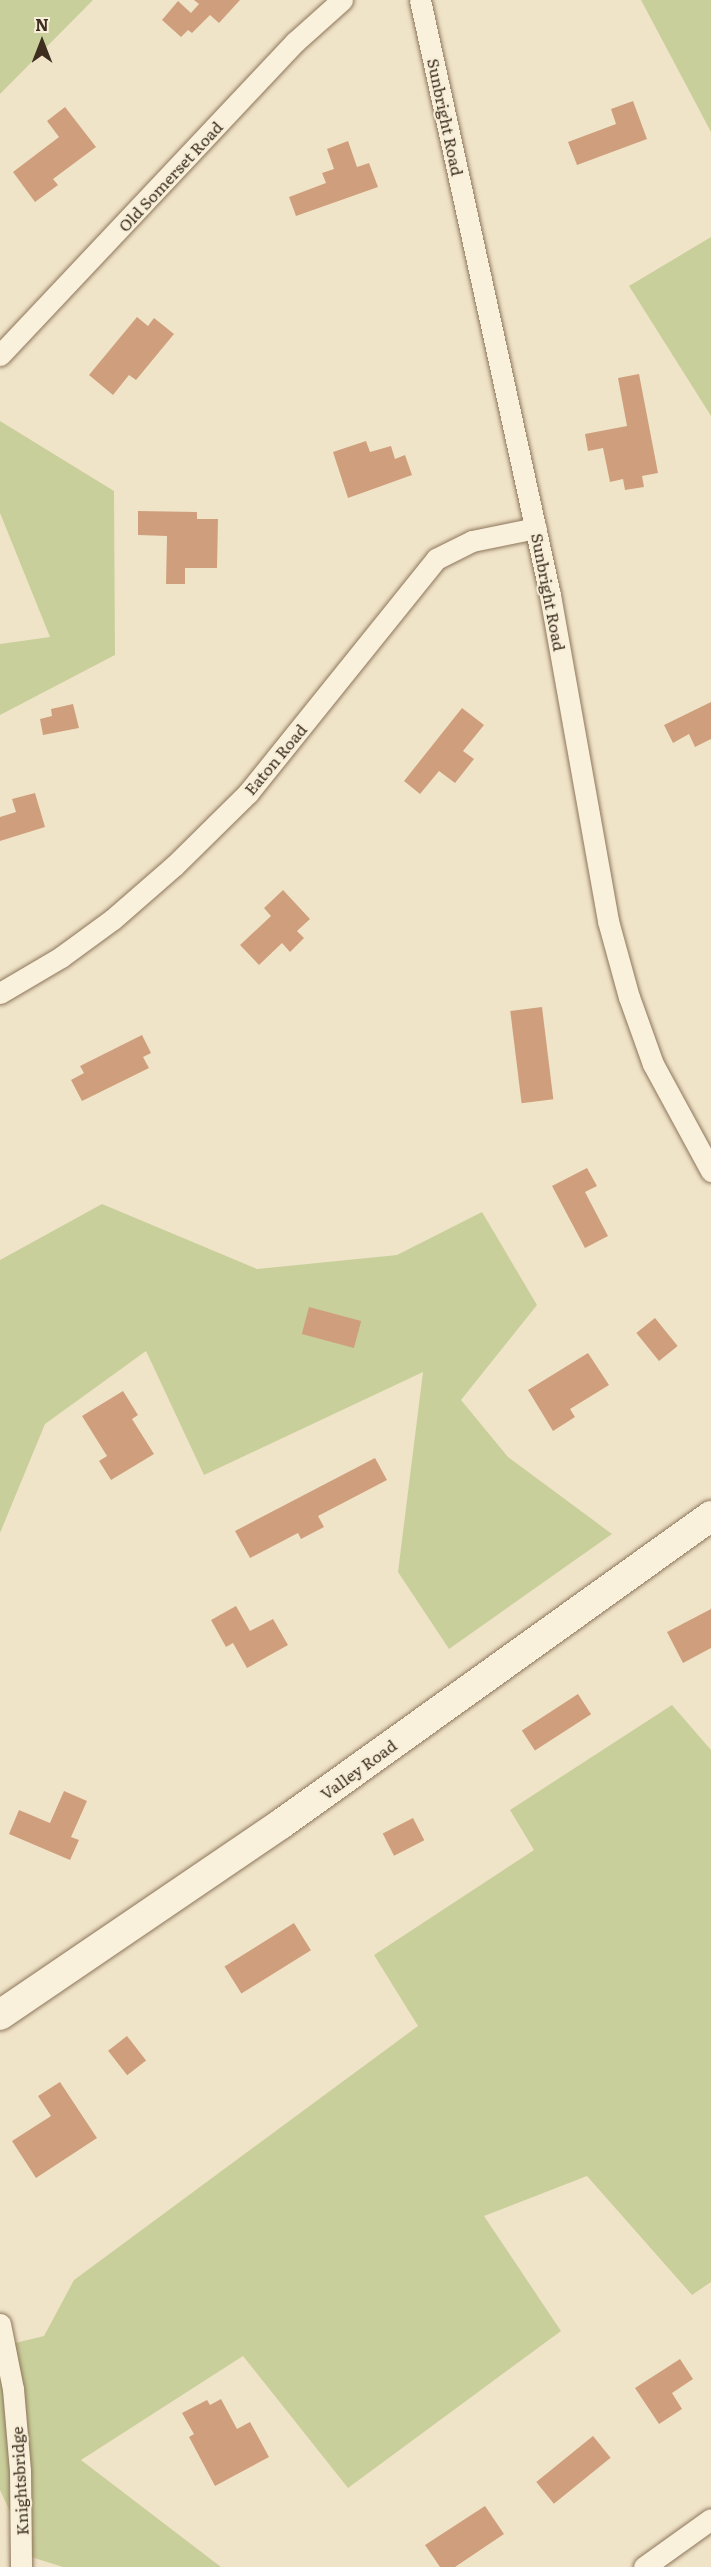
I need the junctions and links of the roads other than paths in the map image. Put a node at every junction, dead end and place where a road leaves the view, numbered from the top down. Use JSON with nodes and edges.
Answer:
{"nodes":[{"id":1,"x":342,"y":0,"type":"edge"},
{"id":2,"x":420,"y":0,"type":"edge"},
{"id":3,"x":0,"y":355,"type":"edge"},
{"id":4,"x":536,"y":528,"type":"junction"},
{"id":5,"x":0,"y":993,"type":"edge"},
{"id":6,"x":711,"y":1171,"type":"edge"},
{"id":7,"x":711,"y":1516,"type":"edge"},
{"id":8,"x":0,"y":2015,"type":"edge"},
{"id":9,"x":0,"y":2324,"type":"edge"},
{"id":10,"x":711,"y":2519,"type":"edge"},
{"id":11,"x":21,"y":2567,"type":"edge"},
{"id":12,"x":644,"y":2567,"type":"edge"}],
"edges":[{"from":1,"to":3,"type":"street","name":"Old Somerset Road"},
{"from":2,"to":4,"type":"street","name":"Sunbright Road"},
{"from":4,"to":5,"type":"street","name":"Eaton Road"},
{"from":4,"to":6,"type":"street","name":"Sunbright Road"},
{"from":7,"to":8,"type":"main road","name":"Valley Road"},
{"from":9,"to":11,"type":"street","name":"Knightsbridge"},
{"from":10,"to":12,"type":"street"}]}
